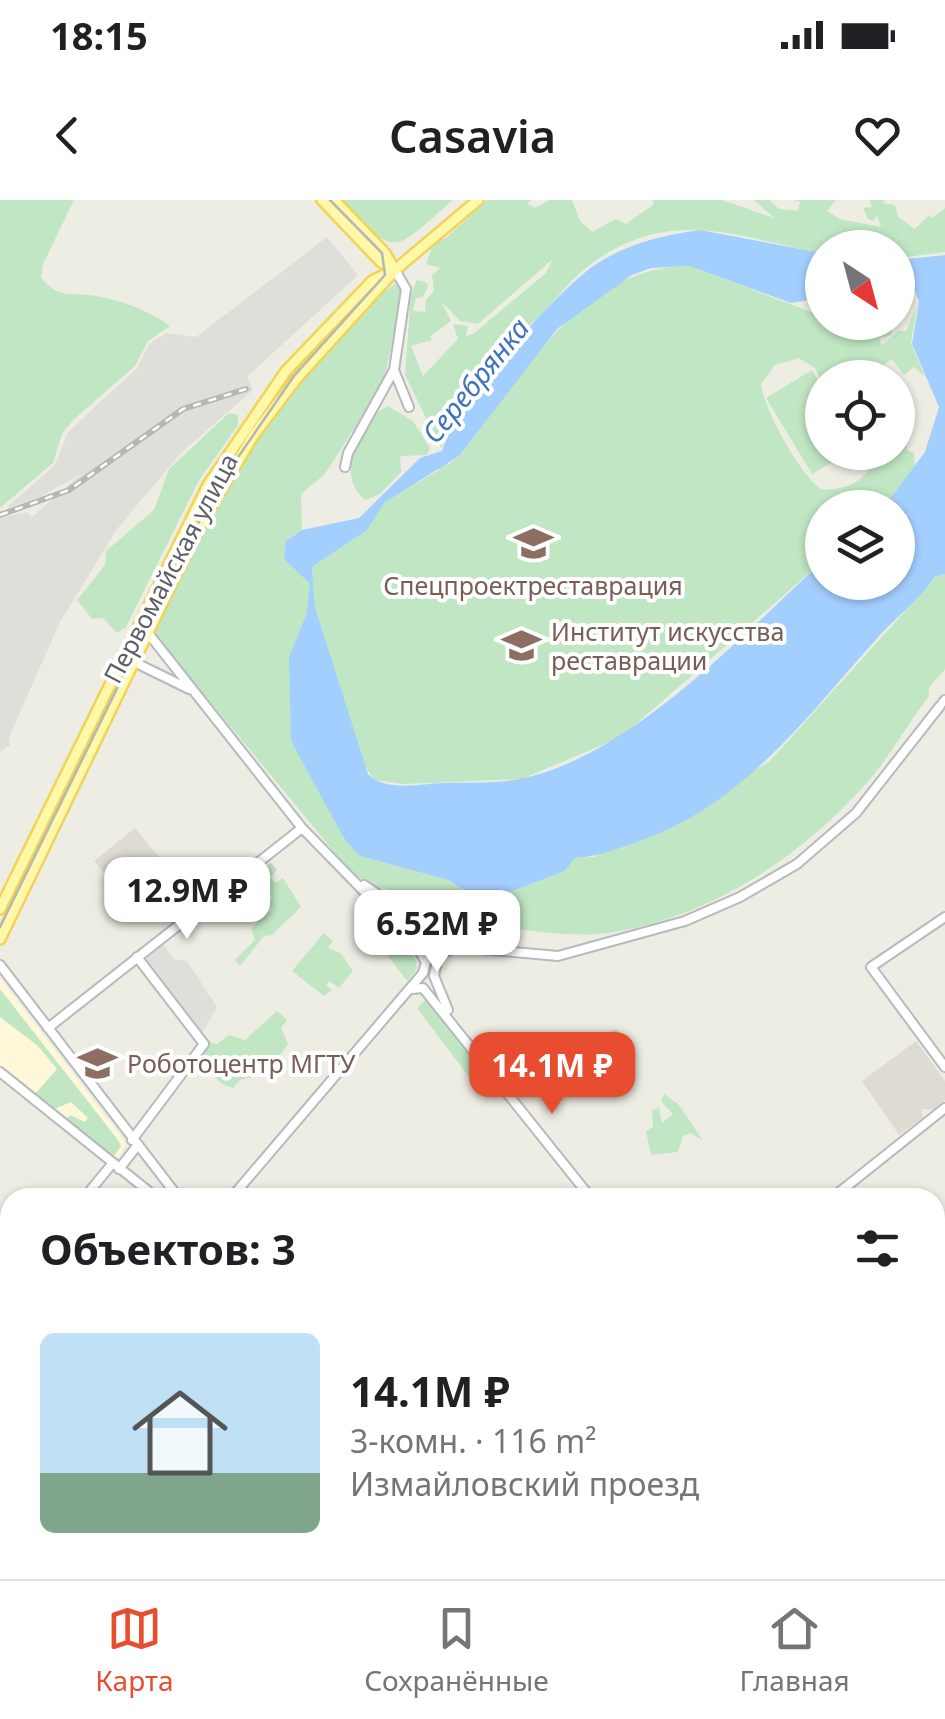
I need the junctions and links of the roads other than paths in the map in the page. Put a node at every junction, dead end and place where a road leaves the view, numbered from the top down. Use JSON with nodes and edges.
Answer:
{"nodes":[{"id":1,"x":322,"y":200,"type":"edge"},
{"id":2,"x":334,"y":200,"type":"edge"},
{"id":3,"x":478,"y":200,"type":"edge"},
{"id":4,"x":377,"y":258,"type":"junction"},
{"id":5,"x":395,"y":270,"type":"junction"},
{"id":6,"x":372,"y":281,"type":"junction"},
{"id":7,"x":394,"y":370,"type":"junction"},
{"id":8,"x":410,"y":407,"type":"dead end"},
{"id":9,"x":345,"y":467,"type":"dead end"},
{"id":10,"x":148,"y":633,"type":"junction"},
{"id":11,"x":123,"y":656,"type":"junction"},
{"id":12,"x":134,"y":662,"type":"junction"},
{"id":13,"x":196,"y":695,"type":"junction"},
{"id":14,"x":943,"y":703,"type":"edge"},
{"id":15,"x":84,"y":732,"type":"junction"},
{"id":16,"x":96,"y":741,"type":"junction"},
{"id":17,"x":302,"y":828,"type":"junction"},
{"id":18,"x":333,"y":860,"type":"junction"},
{"id":19,"x":0,"y":909,"type":"edge"},
{"id":20,"x":945,"y":917,"type":"edge"},
{"id":21,"x":436,"y":934,"type":"junction"},
{"id":22,"x":0,"y":939,"type":"edge"},
{"id":23,"x":459,"y":947,"type":"junction"},
{"id":24,"x":418,"y":950,"type":"junction"},
{"id":25,"x":438,"y":953,"type":"junction"},
{"id":26,"x":137,"y":957,"type":"junction"},
{"id":27,"x":0,"y":965,"type":"edge"},
{"id":28,"x":408,"y":991,"type":"junction"},
{"id":29,"x":451,"y":1018,"type":"junction"},
{"id":30,"x":48,"y":1028,"type":"junction"},
{"id":31,"x":945,"y":1067,"type":"edge"},
{"id":32,"x":0,"y":1072,"type":"edge"},
{"id":33,"x":945,"y":1108,"type":"edge"},
{"id":34,"x":134,"y":1143,"type":"junction"},
{"id":35,"x":115,"y":1166,"type":"junction"},
{"id":36,"x":94,"y":1188,"type":"edge"},
{"id":37,"x":144,"y":1188,"type":"edge"},
{"id":38,"x":171,"y":1188,"type":"edge"},
{"id":39,"x":241,"y":1188,"type":"edge"},
{"id":40,"x":583,"y":1188,"type":"edge"},
{"id":41,"x":845,"y":1188,"type":"edge"}],
"edges":[{"from":1,"to":4,"type":"main road"},
{"from":2,"to":5,"type":"main road"},
{"from":3,"to":5,"type":"main road"},
{"from":4,"to":5,"type":"main road"},
{"from":4,"to":6,"type":"main road"},
{"from":5,"to":6,"type":"main road","name":"Первомайская улица"},
{"from":5,"to":7,"type":"street"},
{"from":5,"to":10,"type":"main road","name":"Первомайская улица"},
{"from":6,"to":11,"type":"main road","name":"Первомайская улица"},
{"from":7,"to":8,"type":"street"},
{"from":7,"to":9,"type":"street"},
{"from":10,"to":12,"type":"main road","name":"Первомайская улица"},
{"from":10,"to":13,"type":"street"},
{"from":11,"to":12,"type":"street"},
{"from":11,"to":15,"type":"main road","name":"Первомайская улица"},
{"from":12,"to":13,"type":"street"},
{"from":12,"to":16,"type":"main road","name":"Первомайская улица"},
{"from":13,"to":17,"type":"street"},
{"from":14,"to":23,"type":"street"},
{"from":15,"to":16,"type":"main road"},
{"from":15,"to":19,"type":"main road","name":"Первомайская улица"},
{"from":16,"to":22,"type":"main road","name":"Первомайская улица"},
{"from":17,"to":18,"type":"street"},
{"from":17,"to":26,"type":"street"},
{"from":18,"to":21,"type":"street"},
{"from":18,"to":24,"type":"street"},
{"from":20,"to":31,"type":"street"},
{"from":21,"to":23,"type":"street"},
{"from":21,"to":25,"type":"street"},
{"from":23,"to":25,"type":"street"},
{"from":24,"to":25,"type":"street"},
{"from":24,"to":28,"type":"street"},
{"from":25,"to":29,"type":"street"},
{"from":26,"to":30,"type":"street"},
{"from":26,"to":34,"type":"street"},
{"from":27,"to":30,"type":"street"},
{"from":28,"to":29,"type":"street"},
{"from":28,"to":39,"type":"street"},
{"from":29,"to":40,"type":"street"},
{"from":30,"to":34,"type":"street"},
{"from":32,"to":35,"type":"street"},
{"from":33,"to":41,"type":"street"},
{"from":34,"to":35,"type":"street"},
{"from":34,"to":38,"type":"street"},
{"from":35,"to":36,"type":"street"},
{"from":35,"to":37,"type":"street"}]}
